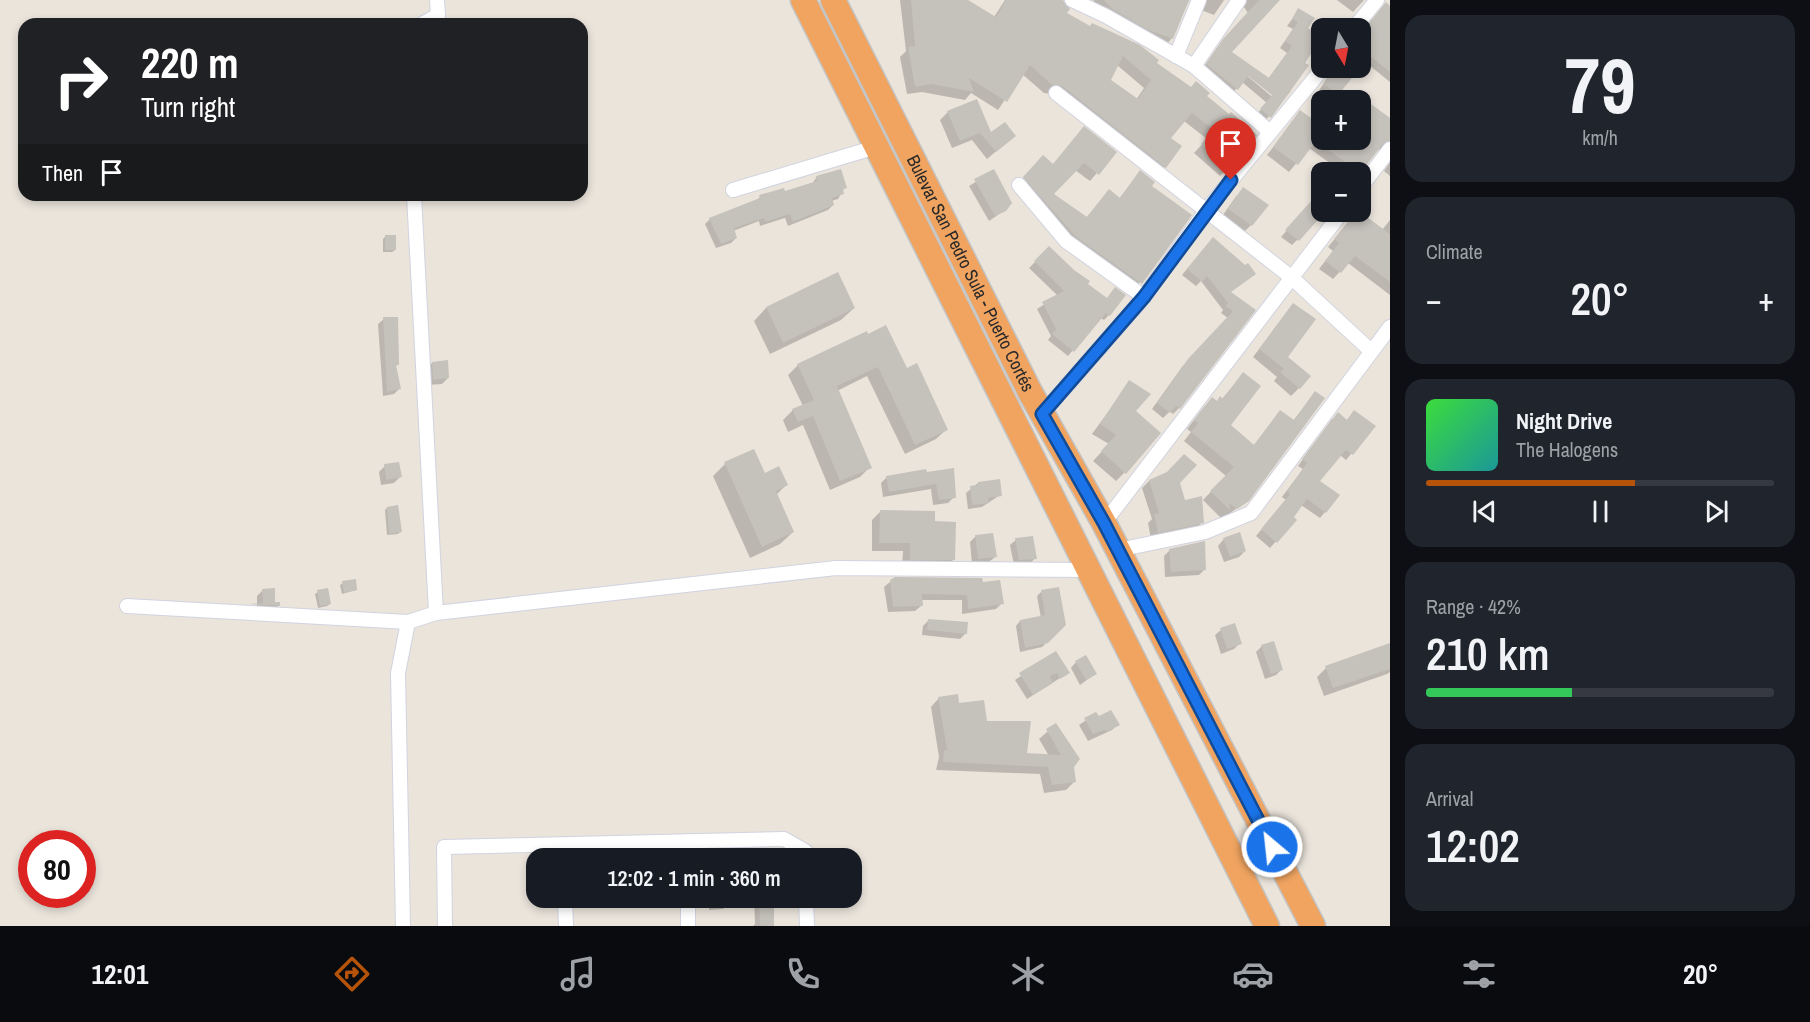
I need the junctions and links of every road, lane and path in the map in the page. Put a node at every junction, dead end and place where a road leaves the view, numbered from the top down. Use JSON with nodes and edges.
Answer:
{"nodes":[{"id":1,"x":437,"y":0,"type":"edge"},
{"id":2,"x":803,"y":0,"type":"edge"},
{"id":3,"x":833,"y":0,"type":"edge"},
{"id":4,"x":1072,"y":0,"type":"edge"},
{"id":5,"x":1199,"y":0,"type":"edge"},
{"id":6,"x":1239,"y":0,"type":"edge"},
{"id":7,"x":1377,"y":0,"type":"edge"},
{"id":8,"x":433,"y":18,"type":"edge"},
{"id":9,"x":1362,"y":18,"type":"edge"},
{"id":10,"x":1176,"y":56,"type":"junction"},
{"id":11,"x":1194,"y":66,"type":"junction"},
{"id":12,"x":1315,"y":78,"type":"edge"},
{"id":13,"x":1056,"y":93,"type":"dead end"},
{"id":14,"x":1270,"y":132,"type":"junction"},
{"id":15,"x":876,"y":147,"type":"junction"},
{"id":16,"x":1390,"y":149,"type":"edge"},
{"id":17,"x":1371,"y":174,"type":"edge"},
{"id":18,"x":1019,"y":185,"type":"dead end"},
{"id":19,"x":733,"y":190,"type":"dead end"},
{"id":20,"x":414,"y":201,"type":"edge"},
{"id":21,"x":1205,"y":212,"type":"junction"},
{"id":22,"x":1334,"y":222,"type":"edge"},
{"id":23,"x":1292,"y":277,"type":"junction"},
{"id":24,"x":1144,"y":297,"type":"junction"},
{"id":25,"x":1390,"y":327,"type":"edge"},
{"id":26,"x":1371,"y":351,"type":"junction"},
{"id":27,"x":1042,"y":414,"type":"junction"},
{"id":28,"x":1104,"y":523,"type":"junction"},
{"id":29,"x":1118,"y":550,"type":"junction"},
{"id":30,"x":1087,"y":570,"type":"junction"},
{"id":31,"x":127,"y":606,"type":"dead end"},
{"id":32,"x":436,"y":613,"type":"junction"},
{"id":33,"x":408,"y":622,"type":"junction"},
{"id":34,"x":688,"y":841,"type":"junction"},
{"id":35,"x":601,"y":848,"type":"edge"},
{"id":36,"x":688,"y":848,"type":"edge"},
{"id":37,"x":800,"y":848,"type":"edge"},
{"id":38,"x":526,"y":850,"type":"edge"},
{"id":39,"x":565,"y":908,"type":"edge"},
{"id":40,"x":688,"y":908,"type":"edge"},
{"id":41,"x":806,"y":908,"type":"edge"},
{"id":42,"x":403,"y":926,"type":"edge"},
{"id":43,"x":445,"y":926,"type":"edge"},
{"id":44,"x":566,"y":926,"type":"edge"},
{"id":45,"x":688,"y":926,"type":"edge"},
{"id":46,"x":807,"y":926,"type":"edge"},
{"id":47,"x":1267,"y":926,"type":"edge"},
{"id":48,"x":1313,"y":926,"type":"edge"}],
"edges":[{"from":1,"to":8,"type":"street"},
{"from":2,"to":15,"type":"highway","name":"Bulevar San Pedro Sula - Puerto Cortés"},
{"from":3,"to":27,"type":"highway","name":"Bulevar San Pedro Sula - Puerto Cortés"},
{"from":4,"to":10,"type":"street"},
{"from":5,"to":10,"type":"street"},
{"from":6,"to":11,"type":"street"},
{"from":7,"to":9,"type":"street"},
{"from":10,"to":11,"type":"street"},
{"from":11,"to":14,"type":"street"},
{"from":12,"to":14,"type":"street"},
{"from":13,"to":21,"type":"street"},
{"from":14,"to":21,"type":"street"},
{"from":15,"to":19,"type":"street"},
{"from":15,"to":30,"type":"highway","name":"Bulevar San Pedro Sula - Puerto Cortés"},
{"from":16,"to":17,"type":"street"},
{"from":18,"to":24,"type":"street"},
{"from":20,"to":32,"type":"street"},
{"from":21,"to":23,"type":"street"},
{"from":21,"to":24,"type":"street"},
{"from":22,"to":23,"type":"street"},
{"from":23,"to":26,"type":"street"},
{"from":23,"to":28,"type":"street"},
{"from":24,"to":27,"type":"street"},
{"from":25,"to":26,"type":"street"},
{"from":26,"to":29,"type":"street"},
{"from":27,"to":28,"type":"highway","name":"Bulevar San Pedro Sula - Puerto Cortés"},
{"from":28,"to":29,"type":"highway","name":"Bulevar San Pedro Sula - Puerto Cortés"},
{"from":29,"to":48,"type":"highway","name":"Bulevar San Pedro Sula - Puerto Cortés"},
{"from":30,"to":32,"type":"street"},
{"from":30,"to":47,"type":"highway","name":"Bulevar San Pedro Sula - Puerto Cortés"},
{"from":31,"to":33,"type":"street"},
{"from":32,"to":33,"type":"street"},
{"from":33,"to":42,"type":"street"},
{"from":34,"to":35,"type":"street"},
{"from":34,"to":36,"type":"street"},
{"from":34,"to":37,"type":"street"},
{"from":38,"to":43,"type":"street"},
{"from":39,"to":44,"type":"street"},
{"from":40,"to":45,"type":"street"},
{"from":41,"to":46,"type":"street"}]}
